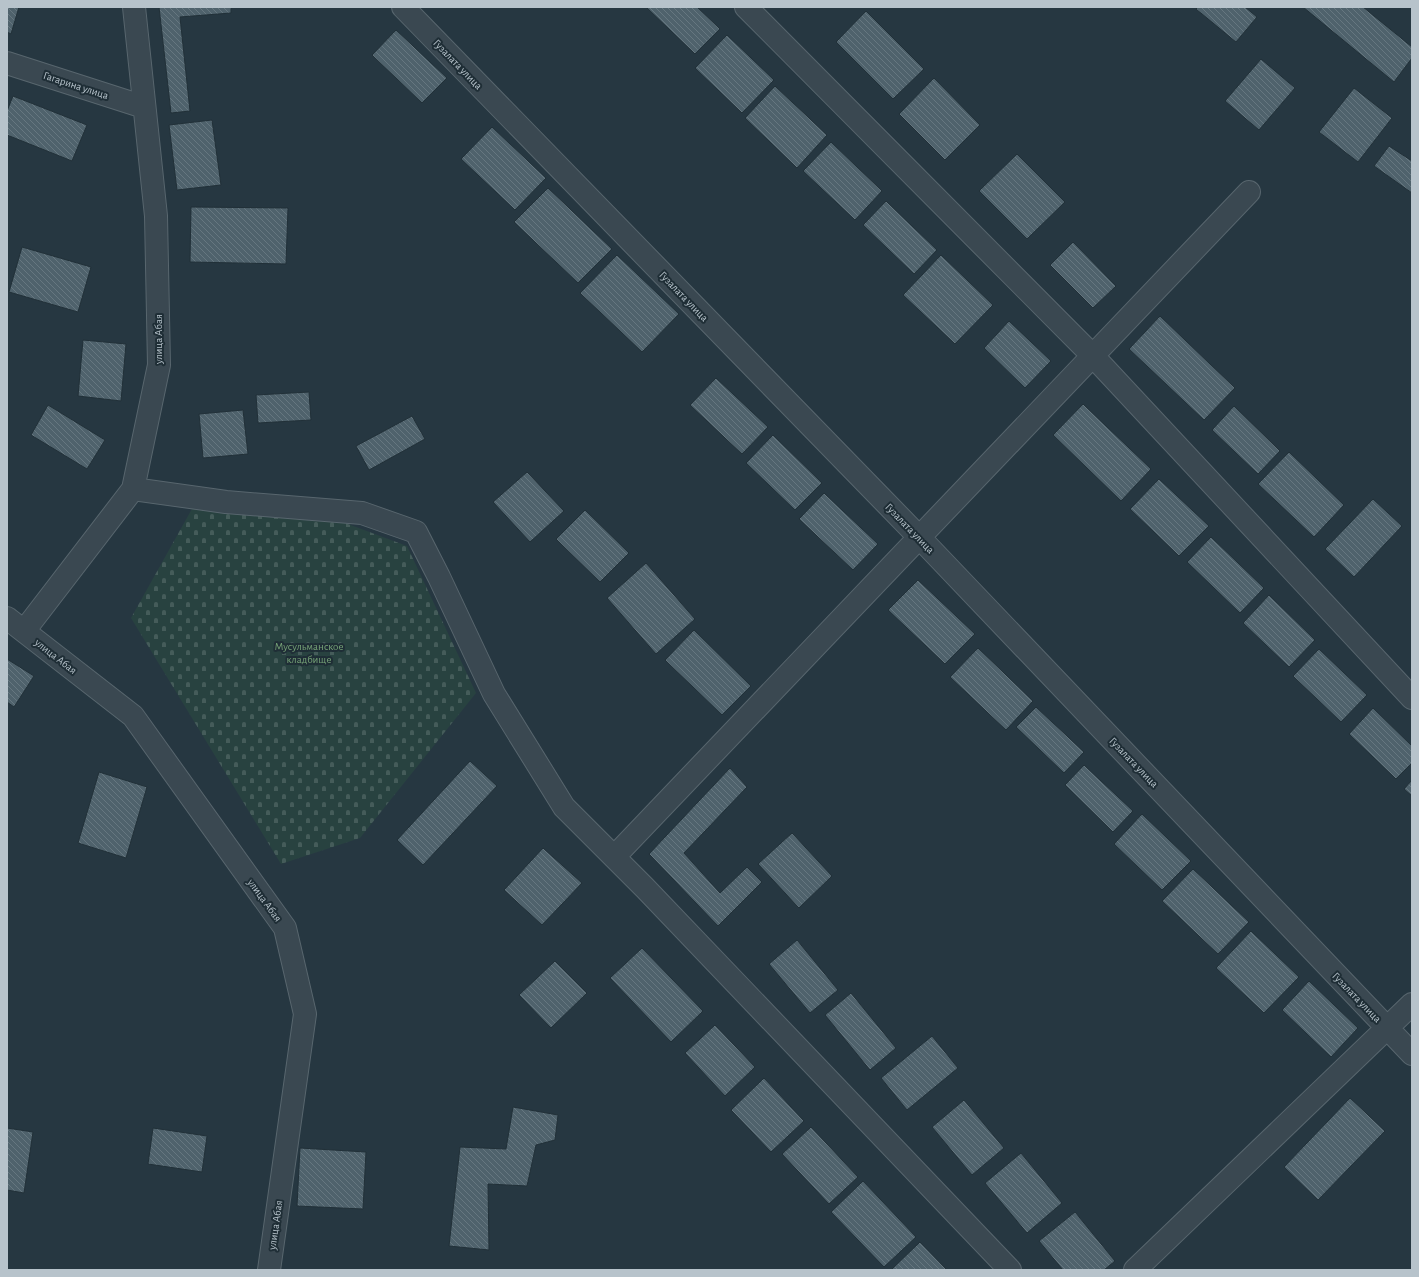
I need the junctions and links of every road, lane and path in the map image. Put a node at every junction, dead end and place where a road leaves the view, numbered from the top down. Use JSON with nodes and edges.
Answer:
{"nodes":[{"id":1,"x":134,"y":7,"type":"edge"},
{"id":2,"x":403,"y":7,"type":"edge"},
{"id":3,"x":746,"y":7,"type":"edge"},
{"id":4,"x":7,"y":63,"type":"edge"},
{"id":5,"x":144,"y":107,"type":"junction"},
{"id":6,"x":1249,"y":192,"type":"dead end"},
{"id":7,"x":1093,"y":356,"type":"junction"},
{"id":8,"x":133,"y":489,"type":"junction"},
{"id":9,"x":920,"y":538,"type":"junction"},
{"id":10,"x":15,"y":625,"type":"edge"},
{"id":11,"x":1412,"y":698,"type":"edge"},
{"id":12,"x":614,"y":857,"type":"junction"},
{"id":13,"x":1412,"y":1004,"type":"edge"},
{"id":14,"x":1387,"y":1028,"type":"junction"},
{"id":15,"x":1412,"y":1054,"type":"edge"},
{"id":16,"x":269,"y":1270,"type":"edge"},
{"id":17,"x":1010,"y":1270,"type":"edge"},
{"id":18,"x":1135,"y":1270,"type":"edge"}],
"edges":[{"from":1,"to":5,"type":"street","name":"улица Абая"},
{"from":2,"to":9,"type":"street","name":"Гузалата улица"},
{"from":3,"to":7,"type":"street"},
{"from":4,"to":5,"type":"street","name":"Гагарина улица"},
{"from":5,"to":8,"type":"street","name":"улица Абая"},
{"from":6,"to":7,"type":"street"},
{"from":7,"to":9,"type":"street"},
{"from":7,"to":11,"type":"street"},
{"from":8,"to":10,"type":"street","name":"улица Абая"},
{"from":8,"to":12,"type":"street"},
{"from":9,"to":12,"type":"street"},
{"from":9,"to":14,"type":"street","name":"Гузалата улица"},
{"from":10,"to":16,"type":"street","name":"улица Абая"},
{"from":12,"to":17,"type":"street"},
{"from":13,"to":14,"type":"street"},
{"from":14,"to":15,"type":"street","name":"Гузалата улица"},
{"from":14,"to":18,"type":"street"}]}
